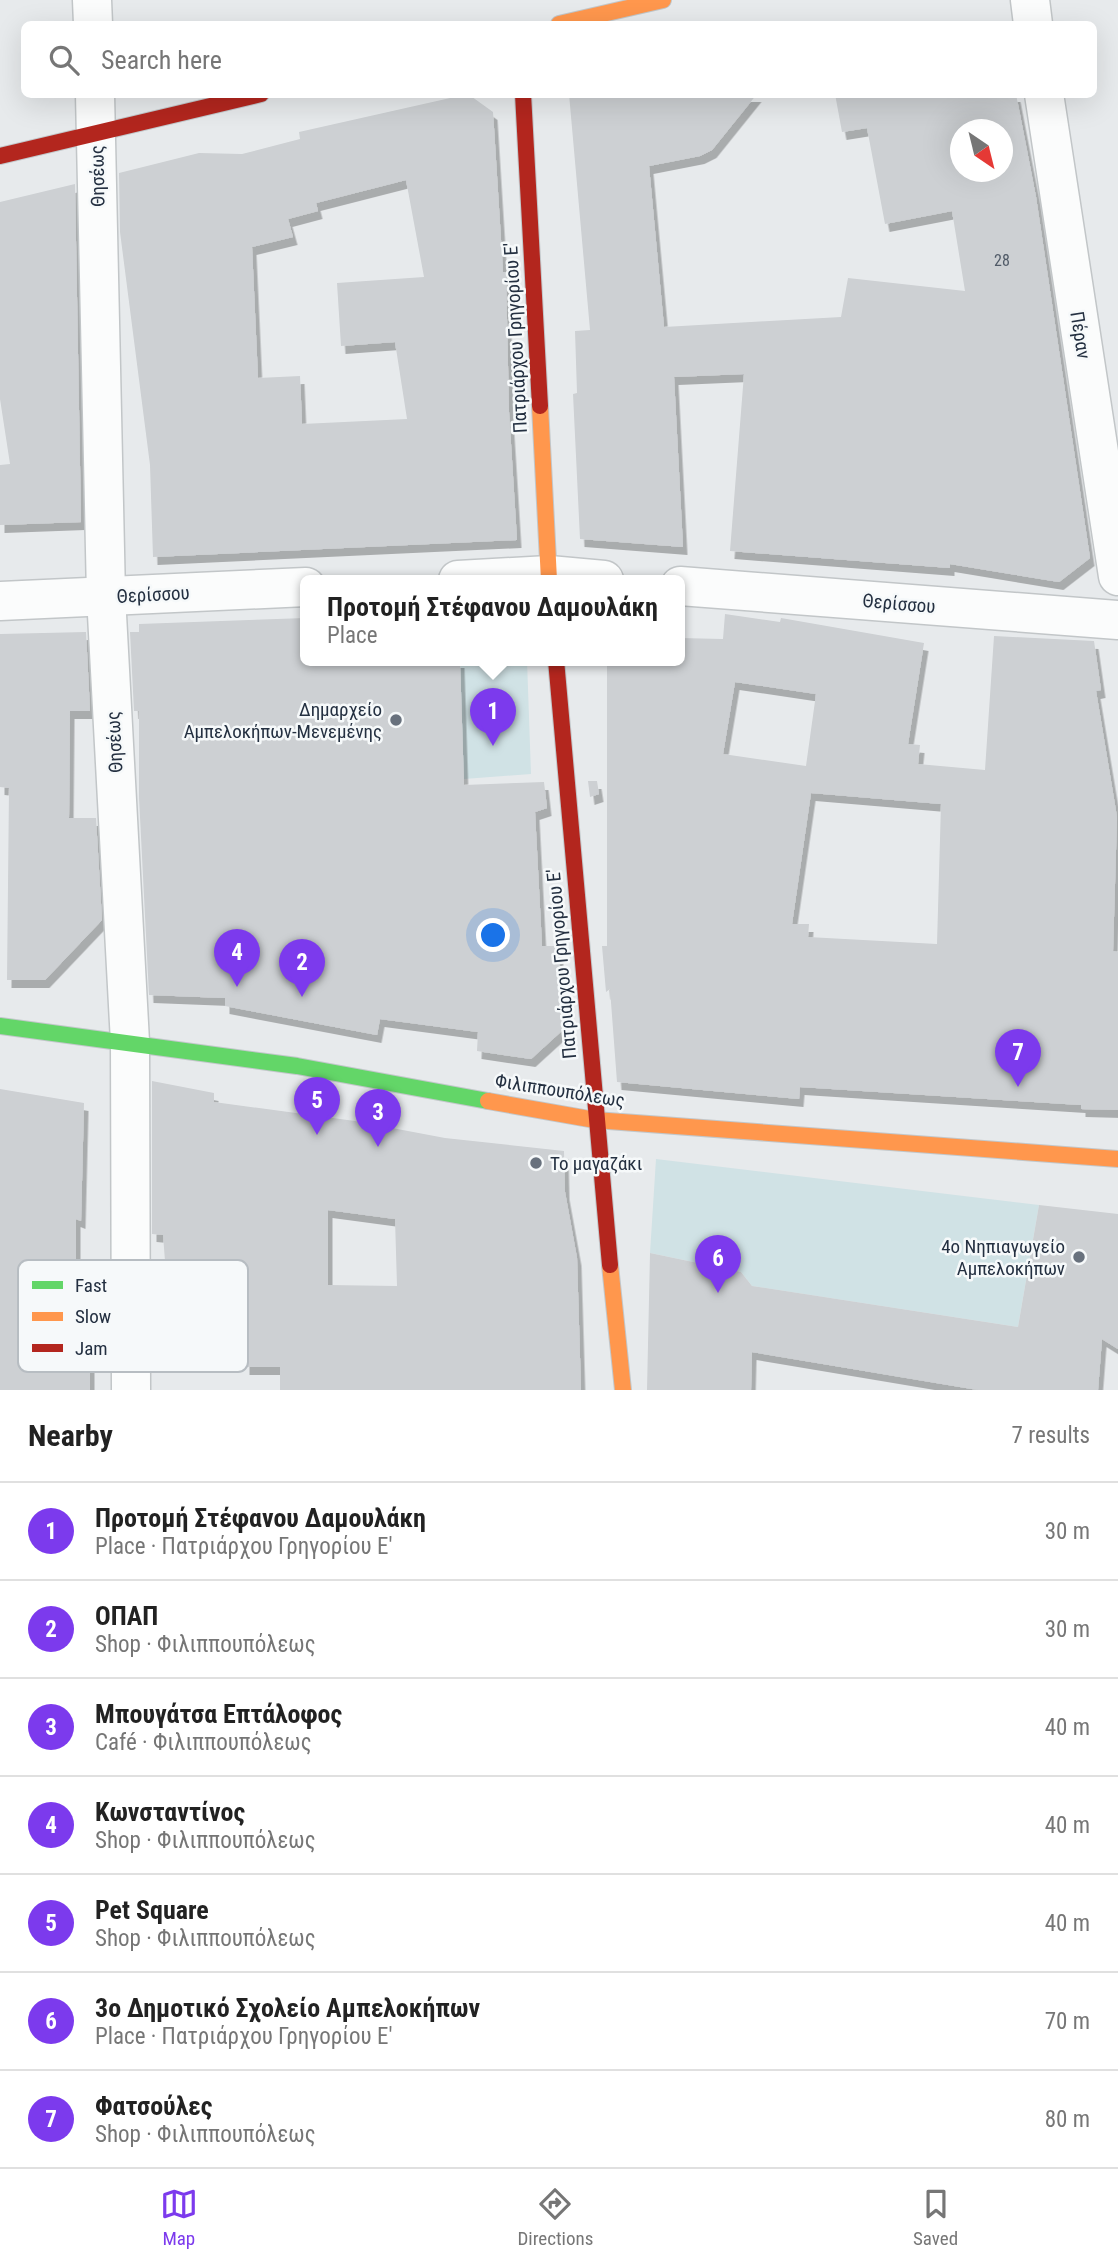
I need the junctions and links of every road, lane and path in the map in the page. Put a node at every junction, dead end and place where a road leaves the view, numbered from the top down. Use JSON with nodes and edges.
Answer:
{"nodes":[{"id":1,"x":92,"y":0,"type":"edge"},
{"id":2,"x":663,"y":0,"type":"edge"},
{"id":3,"x":1030,"y":0,"type":"edge"},
{"id":4,"x":612,"y":5,"type":"edge"},
{"id":5,"x":93,"y":21,"type":"edge"},
{"id":6,"x":567,"y":21,"type":"edge"},
{"id":7,"x":1033,"y":21,"type":"edge"},
{"id":8,"x":95,"y":98,"type":"edge"},
{"id":9,"x":244,"y":98,"type":"edge"},
{"id":10,"x":523,"y":98,"type":"edge"},
{"id":11,"x":1045,"y":98,"type":"edge"},
{"id":12,"x":96,"y":133,"type":"junction"},
{"id":13,"x":0,"y":156,"type":"edge"},
{"id":14,"x":549,"y":575,"type":"edge"},
{"id":15,"x":1118,"y":576,"type":"edge"},
{"id":16,"x":685,"y":586,"type":"edge"},
{"id":17,"x":300,"y":587,"type":"edge"},
{"id":18,"x":106,"y":597,"type":"junction"},
{"id":19,"x":0,"y":601,"type":"edge"},
{"id":20,"x":1118,"y":620,"type":"edge"},
{"id":21,"x":557,"y":666,"type":"edge"},
{"id":22,"x":0,"y":1027,"type":"edge"},
{"id":23,"x":130,"y":1042,"type":"junction"},
{"id":24,"x":595,"y":1120,"type":"junction"},
{"id":25,"x":1118,"y":1159,"type":"edge"},
{"id":26,"x":131,"y":1260,"type":"edge"},
{"id":27,"x":131,"y":1372,"type":"edge"},
{"id":28,"x":131,"y":1390,"type":"edge"},
{"id":29,"x":623,"y":1390,"type":"edge"}],
"edges":[{"from":1,"to":5,"type":"street"},
{"from":2,"to":4,"type":"main road"},
{"from":3,"to":7,"type":"street"},
{"from":4,"to":6,"type":"main road"},
{"from":8,"to":12,"type":"street","name":"Θησέως"},
{"from":9,"to":12,"type":"main road"},
{"from":10,"to":14,"type":"main road","name":"Πατριάρχου Γρηγορίου Ε'"},
{"from":11,"to":15,"type":"street","name":"Πέραν"},
{"from":12,"to":13,"type":"main road"},
{"from":12,"to":18,"type":"street","name":"Θησέως"},
{"from":16,"to":20,"type":"street","name":"Θερίσσου"},
{"from":17,"to":18,"type":"street","name":"Θερίσσου"},
{"from":18,"to":19,"type":"street","name":"Θερίσσου"},
{"from":18,"to":23,"type":"street","name":"Θησέως"},
{"from":21,"to":24,"type":"main road","name":"Πατριάρχου Γρηγορίου Ε'"},
{"from":22,"to":23,"type":"main road","name":"Φιλιππουπόλεως"},
{"from":23,"to":24,"type":"main road","name":"Φιλιππουπόλεως"},
{"from":23,"to":26,"type":"street","name":"Θησέως"},
{"from":24,"to":25,"type":"main road","name":"Φιλιππουπόλεως"},
{"from":24,"to":29,"type":"main road","name":"Πατριάρχου Γρηγορίου Ε'"},
{"from":27,"to":28,"type":"street","name":"Θησέως"}]}
